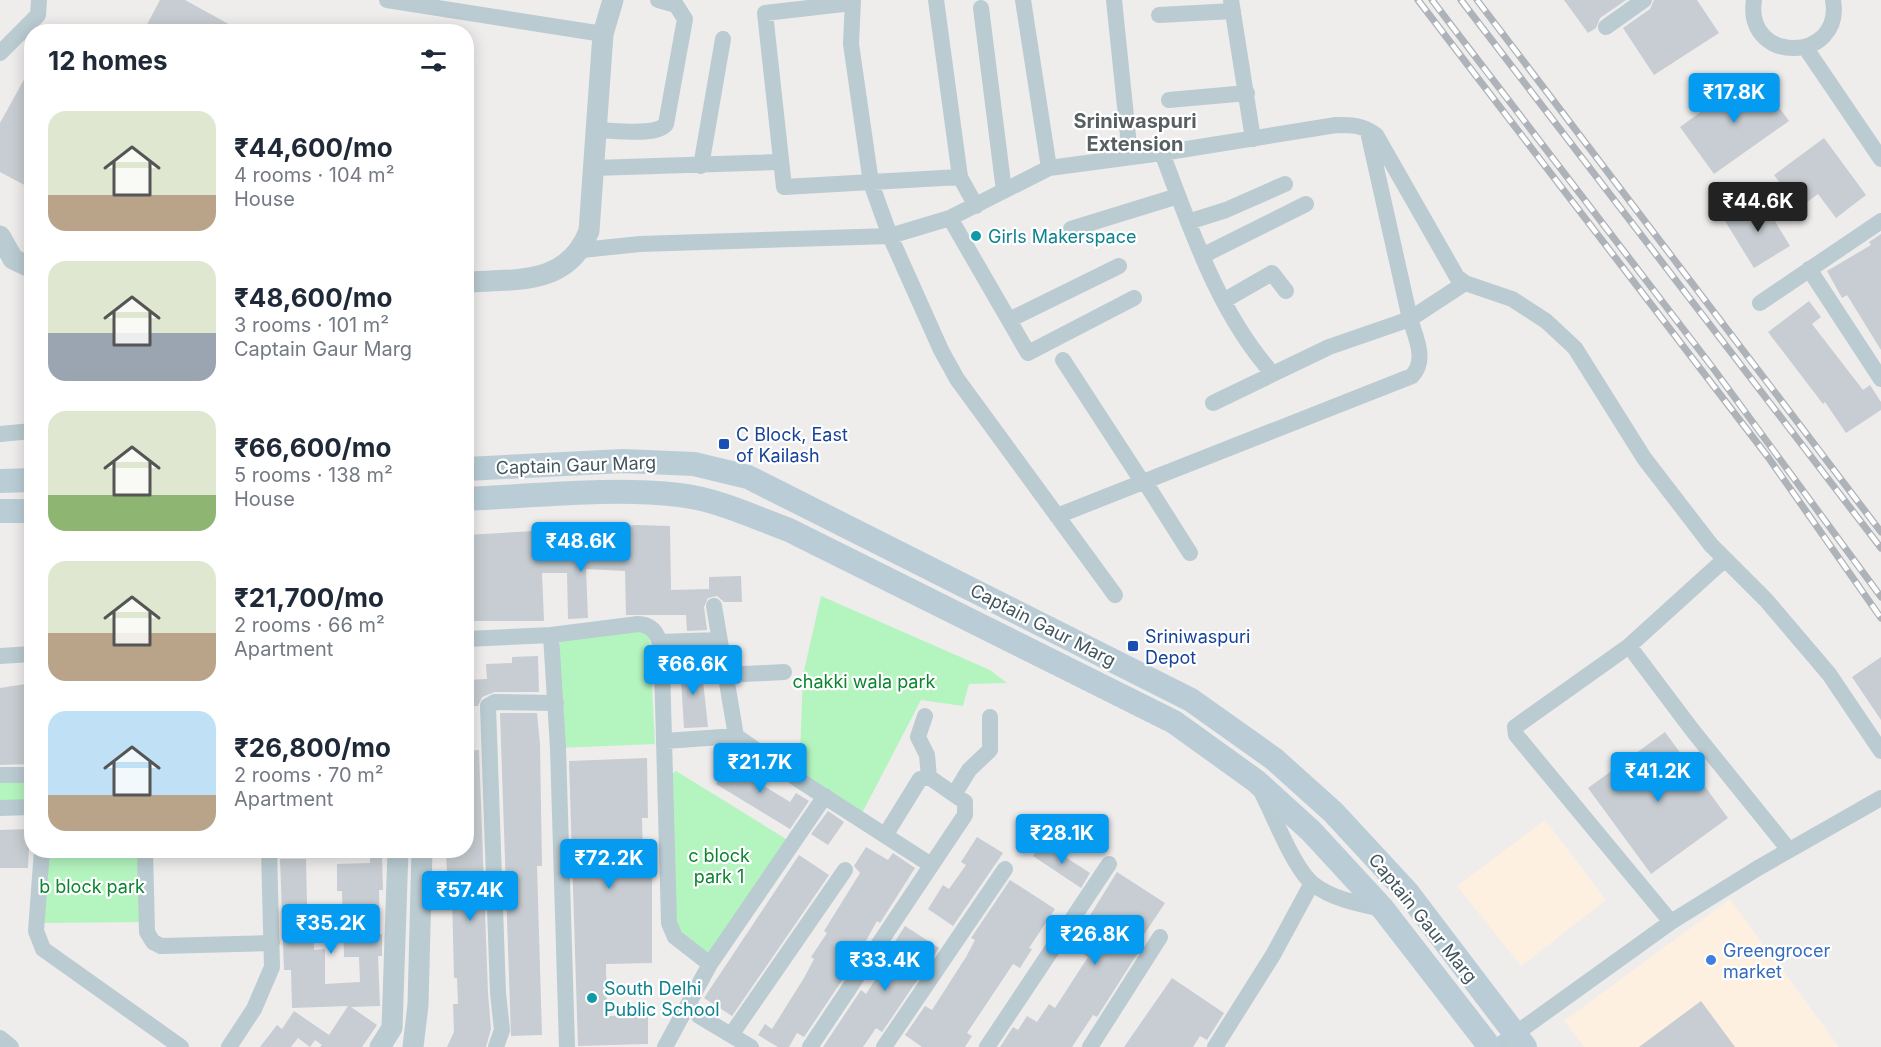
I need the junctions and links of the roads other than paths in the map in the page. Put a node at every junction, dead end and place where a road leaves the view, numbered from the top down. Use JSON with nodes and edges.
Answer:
{"nodes":[{"id":1,"x":39,"y":0,"type":"edge"},
{"id":2,"x":387,"y":0,"type":"edge"},
{"id":3,"x":613,"y":0,"type":"edge"},
{"id":4,"x":658,"y":0,"type":"edge"},
{"id":5,"x":936,"y":0,"type":"edge"},
{"id":6,"x":1023,"y":0,"type":"edge"},
{"id":7,"x":1114,"y":0,"type":"edge"},
{"id":8,"x":1644,"y":0,"type":"edge"},
{"id":9,"x":1754,"y":0,"type":"edge"},
{"id":10,"x":1833,"y":0,"type":"edge"},
{"id":11,"x":852,"y":2,"type":"edge"},
{"id":12,"x":1232,"y":5,"type":"edge"},
{"id":13,"x":981,"y":8,"type":"dead end"},
{"id":14,"x":1159,"y":15,"type":"dead end"},
{"id":15,"x":29,"y":24,"type":"edge"},
{"id":16,"x":1606,"y":27,"type":"dead end"},
{"id":17,"x":24,"y":29,"type":"edge"},
{"id":18,"x":603,"y":34,"type":"junction"},
{"id":19,"x":723,"y":39,"type":"dead end"},
{"id":20,"x":1806,"y":47,"type":"junction"},
{"id":21,"x":0,"y":52,"type":"edge"},
{"id":22,"x":1247,"y":93,"type":"junction"},
{"id":23,"x":1169,"y":100,"type":"dead end"},
{"id":24,"x":1367,"y":128,"type":"junction"},
{"id":25,"x":596,"y":130,"type":"junction"},
{"id":26,"x":1253,"y":139,"type":"junction"},
{"id":27,"x":1162,"y":153,"type":"junction"},
{"id":28,"x":1130,"y":155,"type":"junction"},
{"id":29,"x":1881,"y":159,"type":"edge"},
{"id":30,"x":779,"y":162,"type":"junction"},
{"id":31,"x":701,"y":166,"type":"junction"},
{"id":32,"x":594,"y":168,"type":"junction"},
{"id":33,"x":1049,"y":168,"type":"junction"},
{"id":34,"x":960,"y":177,"type":"junction"},
{"id":35,"x":871,"y":183,"type":"junction"},
{"id":36,"x":1285,"y":184,"type":"dead end"},
{"id":37,"x":1004,"y":191,"type":"junction"},
{"id":38,"x":1178,"y":196,"type":"junction"},
{"id":39,"x":1306,"y":204,"type":"dead end"},
{"id":40,"x":976,"y":206,"type":"junction"},
{"id":41,"x":950,"y":218,"type":"junction"},
{"id":42,"x":1881,"y":221,"type":"edge"},
{"id":43,"x":1188,"y":222,"type":"junction"},
{"id":44,"x":1071,"y":229,"type":"dead end"},
{"id":45,"x":890,"y":236,"type":"junction"},
{"id":46,"x":2,"y":243,"type":"edge"},
{"id":47,"x":582,"y":250,"type":"junction"},
{"id":48,"x":1202,"y":256,"type":"junction"},
{"id":49,"x":24,"y":265,"type":"edge"},
{"id":50,"x":1119,"y":266,"type":"dead end"},
{"id":51,"x":1809,"y":269,"type":"junction"},
{"id":52,"x":474,"y":282,"type":"edge"},
{"id":53,"x":1465,"y":283,"type":"junction"},
{"id":54,"x":1286,"y":291,"type":"dead end"},
{"id":55,"x":1134,"y":298,"type":"dead end"},
{"id":56,"x":1225,"y":300,"type":"junction"},
{"id":57,"x":1760,"y":303,"type":"dead end"},
{"id":58,"x":1410,"y":320,"type":"junction"},
{"id":59,"x":1009,"y":321,"type":"junction"},
{"id":60,"x":1063,"y":360,"type":"dead end"},
{"id":61,"x":1273,"y":374,"type":"junction"},
{"id":62,"x":1881,"y":379,"type":"edge"},
{"id":63,"x":1214,"y":403,"type":"dead end"},
{"id":64,"x":24,"y":432,"type":"edge"},
{"id":65,"x":0,"y":434,"type":"edge"},
{"id":66,"x":474,"y":469,"type":"edge"},
{"id":67,"x":24,"y":480,"type":"edge"},
{"id":68,"x":0,"y":481,"type":"edge"},
{"id":69,"x":1144,"y":483,"type":"junction"},
{"id":70,"x":474,"y":500,"type":"edge"},
{"id":71,"x":0,"y":511,"type":"edge"},
{"id":72,"x":24,"y":511,"type":"edge"},
{"id":73,"x":1057,"y":516,"type":"junction"},
{"id":74,"x":1190,"y":553,"type":"dead end"},
{"id":75,"x":1725,"y":559,"type":"junction"},
{"id":76,"x":1116,"y":595,"type":"dead end"},
{"id":77,"x":714,"y":606,"type":"dead end"},
{"id":78,"x":551,"y":635,"type":"junction"},
{"id":79,"x":474,"y":639,"type":"edge"},
{"id":80,"x":719,"y":640,"type":"junction"},
{"id":81,"x":660,"y":642,"type":"junction"},
{"id":82,"x":1629,"y":646,"type":"junction"},
{"id":83,"x":24,"y":654,"type":"edge"},
{"id":84,"x":0,"y":656,"type":"edge"},
{"id":85,"x":784,"y":672,"type":"dead end"},
{"id":86,"x":726,"y":675,"type":"junction"},
{"id":87,"x":556,"y":703,"type":"junction"},
{"id":88,"x":925,"y":716,"type":"dead end"},
{"id":89,"x":990,"y":717,"type":"dead end"},
{"id":90,"x":736,"y":736,"type":"junction"},
{"id":91,"x":665,"y":741,"type":"junction"},
{"id":92,"x":1881,"y":751,"type":"edge"},
{"id":93,"x":0,"y":775,"type":"edge"},
{"id":94,"x":24,"y":775,"type":"edge"},
{"id":95,"x":929,"y":777,"type":"junction"},
{"id":96,"x":1256,"y":781,"type":"junction"},
{"id":97,"x":955,"y":793,"type":"junction"},
{"id":98,"x":825,"y":796,"type":"junction"},
{"id":99,"x":1881,"y":798,"type":"edge"},
{"id":100,"x":24,"y":807,"type":"edge"},
{"id":101,"x":0,"y":808,"type":"edge"},
{"id":102,"x":886,"y":834,"type":"junction"},
{"id":103,"x":1789,"y":850,"type":"junction"},
{"id":104,"x":41,"y":858,"type":"edge"},
{"id":105,"x":145,"y":858,"type":"edge"},
{"id":106,"x":269,"y":858,"type":"edge"},
{"id":107,"x":398,"y":858,"type":"edge"},
{"id":108,"x":422,"y":858,"type":"edge"},
{"id":109,"x":1109,"y":864,"type":"dead end"},
{"id":110,"x":931,"y":865,"type":"junction"},
{"id":111,"x":1005,"y":869,"type":"dead end"},
{"id":112,"x":845,"y":870,"type":"dead end"},
{"id":113,"x":1312,"y":883,"type":"junction"},
{"id":114,"x":1383,"y":909,"type":"junction"},
{"id":115,"x":1671,"y":921,"type":"junction"},
{"id":116,"x":1160,"y":937,"type":"dead end"},
{"id":117,"x":272,"y":943,"type":"junction"},
{"id":118,"x":710,"y":964,"type":"junction"},
{"id":119,"x":699,"y":1016,"type":"dead end"},
{"id":120,"x":731,"y":1035,"type":"junction"},
{"id":121,"x":0,"y":1038,"type":"edge"},
{"id":122,"x":1512,"y":1043,"type":"edge"},
{"id":123,"x":11,"y":1047,"type":"edge"},
{"id":124,"x":182,"y":1047,"type":"edge"},
{"id":125,"x":229,"y":1047,"type":"edge"},
{"id":126,"x":380,"y":1047,"type":"edge"},
{"id":127,"x":413,"y":1047,"type":"edge"},
{"id":128,"x":496,"y":1047,"type":"edge"},
{"id":129,"x":567,"y":1047,"type":"edge"},
{"id":130,"x":665,"y":1047,"type":"edge"},
{"id":131,"x":751,"y":1047,"type":"edge"},
{"id":132,"x":810,"y":1047,"type":"edge"},
{"id":133,"x":884,"y":1047,"type":"edge"},
{"id":134,"x":987,"y":1047,"type":"edge"},
{"id":135,"x":1090,"y":1047,"type":"edge"},
{"id":136,"x":1215,"y":1047,"type":"edge"},
{"id":137,"x":1490,"y":1047,"type":"edge"}],
"edges":[{"from":1,"to":15,"type":"street"},
{"from":2,"to":18,"type":"street"},
{"from":3,"to":18,"type":"street"},
{"from":4,"to":25,"type":"street"},
{"from":5,"to":34,"type":"street"},
{"from":6,"to":33,"type":"street"},
{"from":7,"to":28,"type":"street"},
{"from":8,"to":16,"type":"street"},
{"from":9,"to":20,"type":"street"},
{"from":10,"to":20,"type":"street"},
{"from":11,"to":30,"type":"street"},
{"from":11,"to":35,"type":"street"},
{"from":12,"to":14,"type":"street"},
{"from":12,"to":22,"type":"street"},
{"from":13,"to":37,"type":"street"},
{"from":17,"to":21,"type":"street"},
{"from":18,"to":25,"type":"street"},
{"from":19,"to":31,"type":"street"},
{"from":20,"to":29,"type":"street"},
{"from":22,"to":23,"type":"street"},
{"from":22,"to":26,"type":"street"},
{"from":24,"to":26,"type":"street"},
{"from":24,"to":53,"type":"street"},
{"from":24,"to":58,"type":"street"},
{"from":25,"to":32,"type":"street"},
{"from":26,"to":27,"type":"street"},
{"from":27,"to":28,"type":"street"},
{"from":27,"to":38,"type":"street"},
{"from":28,"to":33,"type":"street"},
{"from":30,"to":31,"type":"street"},
{"from":30,"to":35,"type":"street"},
{"from":31,"to":32,"type":"street"},
{"from":32,"to":47,"type":"street"},
{"from":33,"to":37,"type":"street"},
{"from":34,"to":35,"type":"street"},
{"from":34,"to":40,"type":"street"},
{"from":35,"to":45,"type":"street"},
{"from":36,"to":43,"type":"street"},
{"from":37,"to":40,"type":"street"},
{"from":38,"to":43,"type":"street"},
{"from":38,"to":44,"type":"street"},
{"from":39,"to":48,"type":"street"},
{"from":40,"to":41,"type":"street"},
{"from":41,"to":45,"type":"street"},
{"from":41,"to":59,"type":"street"},
{"from":42,"to":51,"type":"street"},
{"from":43,"to":48,"type":"street"},
{"from":45,"to":47,"type":"street"},
{"from":45,"to":73,"type":"street"},
{"from":46,"to":49,"type":"street"},
{"from":47,"to":52,"type":"street"},
{"from":48,"to":56,"type":"street"},
{"from":50,"to":59,"type":"street"},
{"from":51,"to":57,"type":"street"},
{"from":51,"to":62,"type":"street"},
{"from":53,"to":58,"type":"street"},
{"from":53,"to":75,"type":"street"},
{"from":54,"to":56,"type":"street"},
{"from":55,"to":59,"type":"street"},
{"from":56,"to":61,"type":"street"},
{"from":58,"to":61,"type":"street"},
{"from":58,"to":69,"type":"street"},
{"from":60,"to":69,"type":"street"},
{"from":61,"to":63,"type":"street"},
{"from":64,"to":65,"type":"street"},
{"from":66,"to":122,"type":"main road","name":"Captain Gaur Marg"},
{"from":67,"to":68,"type":"main road"},
{"from":69,"to":73,"type":"street"},
{"from":69,"to":74,"type":"street"},
{"from":70,"to":96,"type":"main road","name":"Captain Gaur Marg"},
{"from":71,"to":72,"type":"main road"},
{"from":73,"to":76,"type":"street"},
{"from":75,"to":82,"type":"street"},
{"from":75,"to":92,"type":"street"},
{"from":77,"to":80,"type":"street"},
{"from":78,"to":79,"type":"street"},
{"from":78,"to":81,"type":"street"},
{"from":78,"to":87,"type":"street"},
{"from":80,"to":81,"type":"street"},
{"from":80,"to":86,"type":"street"},
{"from":81,"to":91,"type":"street"},
{"from":82,"to":103,"type":"street"},
{"from":82,"to":115,"type":"street"},
{"from":83,"to":84,"type":"street"},
{"from":85,"to":86,"type":"street"},
{"from":86,"to":90,"type":"street"},
{"from":87,"to":128,"type":"street"},
{"from":87,"to":129,"type":"street"},
{"from":88,"to":95,"type":"street"},
{"from":89,"to":97,"type":"street"},
{"from":90,"to":91,"type":"street"},
{"from":90,"to":98,"type":"street"},
{"from":91,"to":118,"type":"street"},
{"from":93,"to":94,"type":"street"},
{"from":95,"to":97,"type":"street"},
{"from":95,"to":102,"type":"street"},
{"from":96,"to":113,"type":"street"},
{"from":96,"to":114,"type":"main road","name":"Captain Gaur Marg"},
{"from":97,"to":110,"type":"street"},
{"from":98,"to":102,"type":"street"},
{"from":98,"to":118,"type":"street"},
{"from":99,"to":103,"type":"street"},
{"from":100,"to":101,"type":"street"},
{"from":102,"to":110,"type":"street"},
{"from":103,"to":115,"type":"street"},
{"from":104,"to":124,"type":"street"},
{"from":105,"to":117,"type":"street"},
{"from":106,"to":117,"type":"street"},
{"from":107,"to":126,"type":"street"},
{"from":108,"to":127,"type":"street"},
{"from":109,"to":134,"type":"street"},
{"from":110,"to":132,"type":"street"},
{"from":111,"to":133,"type":"street"},
{"from":112,"to":120,"type":"street"},
{"from":113,"to":114,"type":"street"},
{"from":113,"to":136,"type":"street"},
{"from":114,"to":137,"type":"main road","name":"Captain Gaur Marg"},
{"from":115,"to":122,"type":"street"},
{"from":116,"to":135,"type":"street"},
{"from":117,"to":125,"type":"street"},
{"from":118,"to":130,"type":"street"},
{"from":119,"to":120,"type":"street"},
{"from":120,"to":131,"type":"street"},
{"from":121,"to":123,"type":"street"}]}
